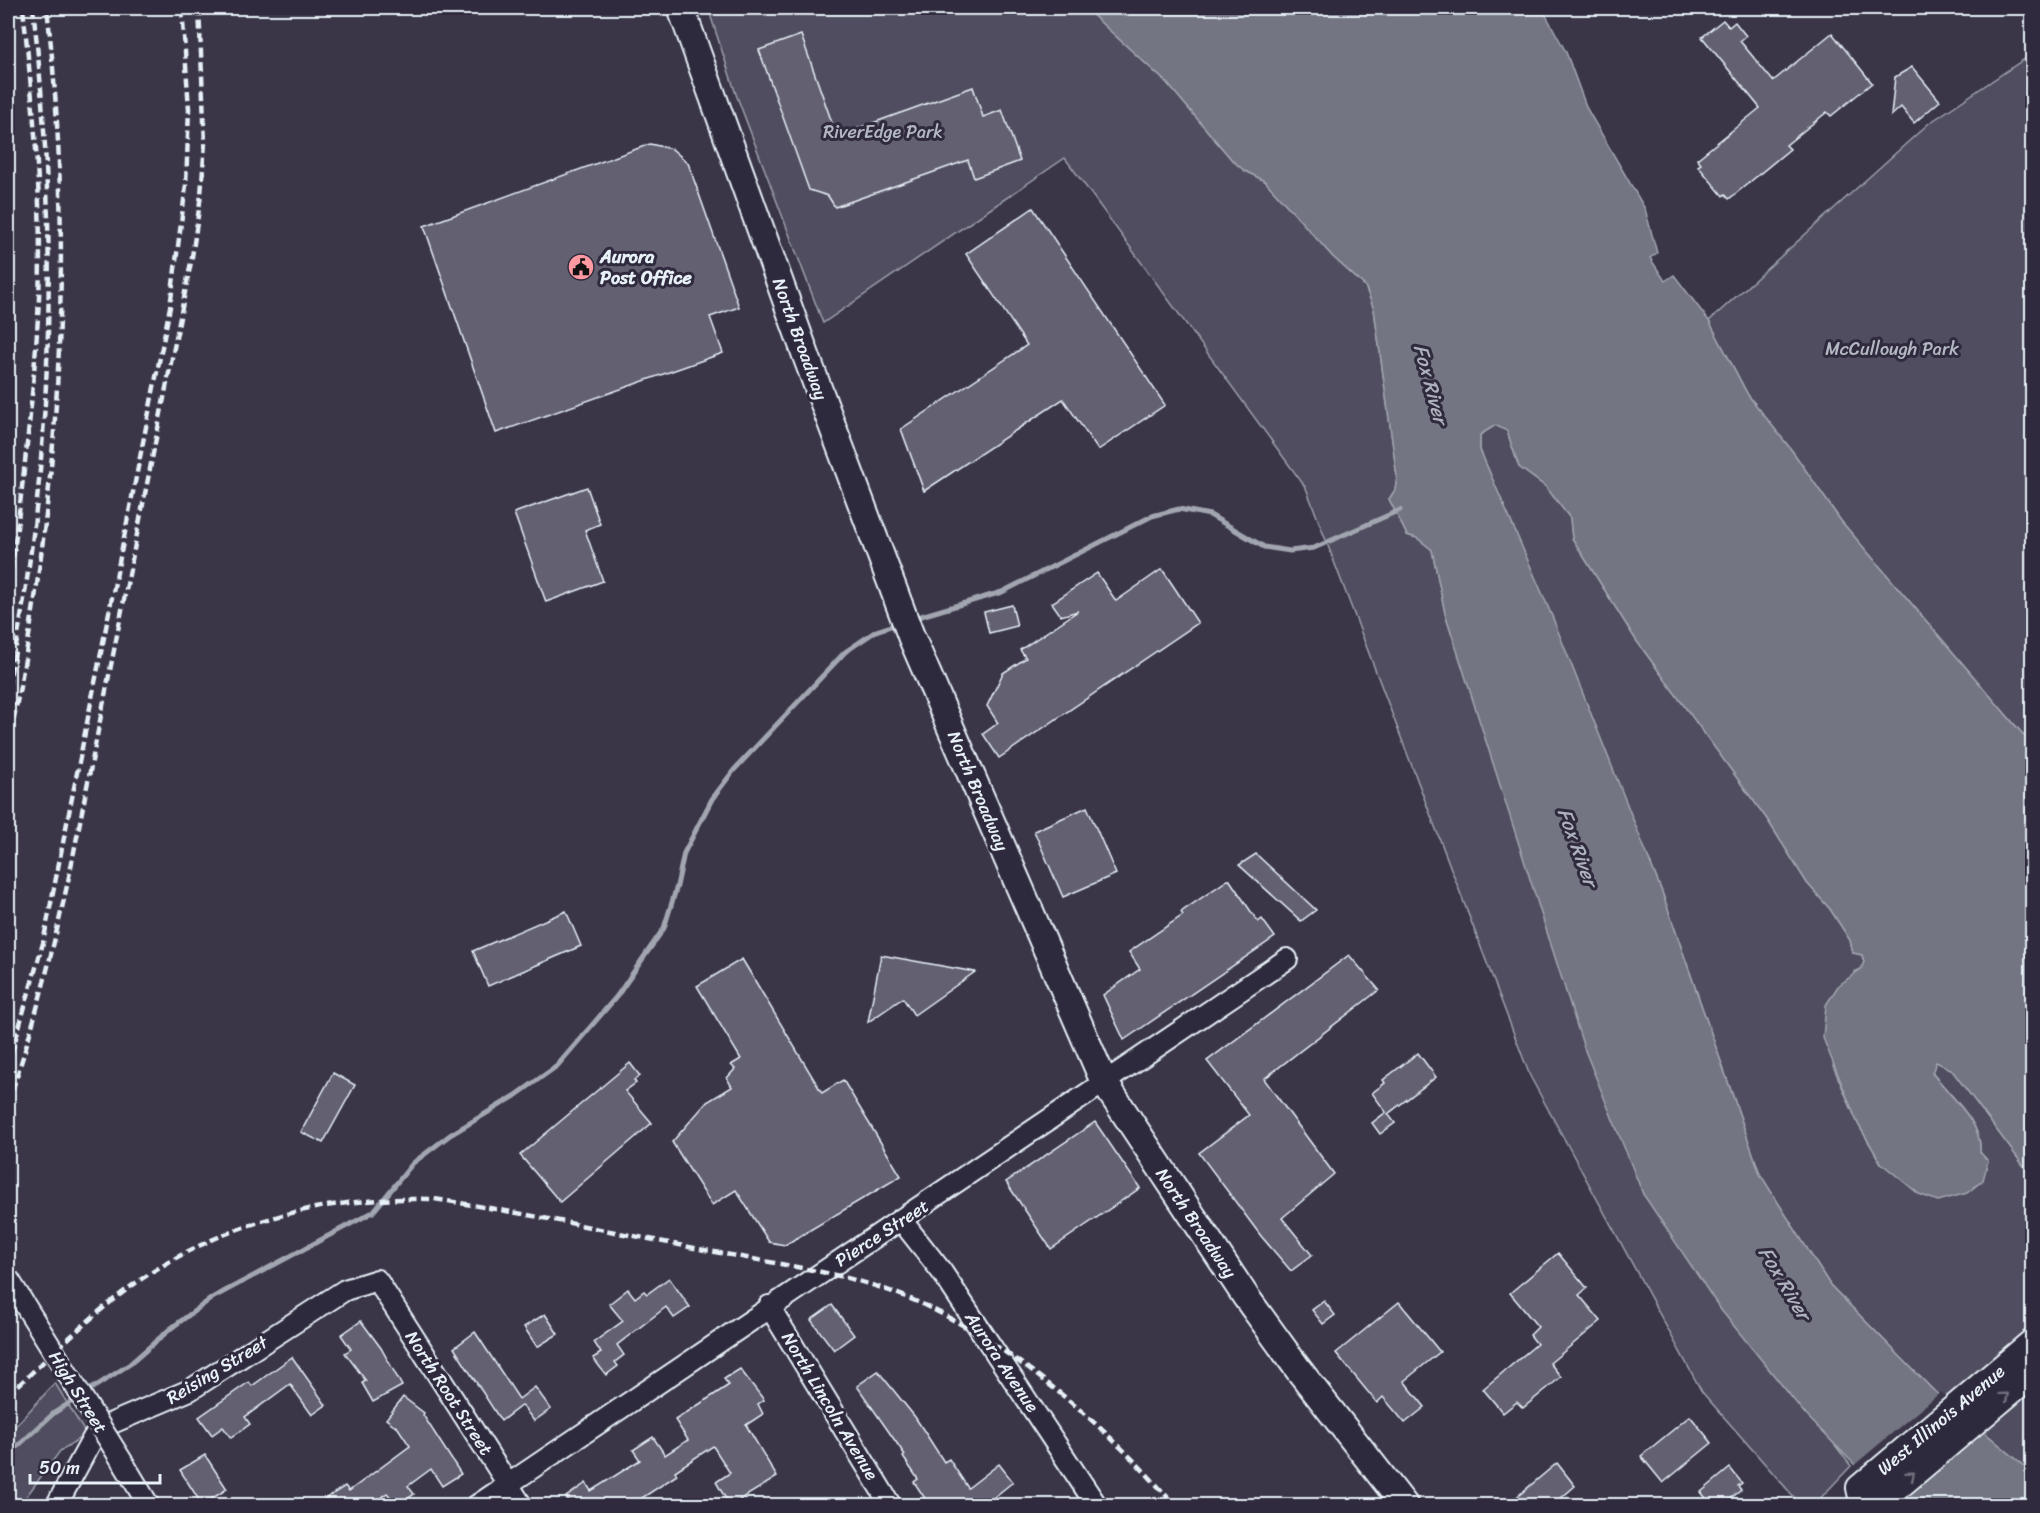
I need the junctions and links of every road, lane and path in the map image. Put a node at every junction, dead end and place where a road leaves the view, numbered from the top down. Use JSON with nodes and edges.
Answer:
{"nodes":[{"id":1,"x":681,"y":8,"type":"edge"},
{"id":2,"x":1287,"y":959,"type":"dead end"},
{"id":3,"x":1104,"y":1082,"type":"junction"},
{"id":4,"x":902,"y":1221,"type":"junction"},
{"id":5,"x":8,"y":1278,"type":"edge"},
{"id":6,"x":377,"y":1280,"type":"joint"},
{"id":7,"x":769,"y":1306,"type":"junction"},
{"id":8,"x":2032,"y":1344,"type":"edge"},
{"id":9,"x":2032,"y":1373,"type":"edge"},
{"id":10,"x":1970,"y":1411,"type":"junction"},
{"id":11,"x":509,"y":1484,"type":"junction"},
{"id":12,"x":1860,"y":1503,"type":"edge"},
{"id":13,"x":56,"y":1506,"type":"edge"},
{"id":14,"x":149,"y":1506,"type":"edge"},
{"id":15,"x":476,"y":1506,"type":"edge"},
{"id":16,"x":522,"y":1506,"type":"edge"},
{"id":17,"x":891,"y":1506,"type":"edge"},
{"id":18,"x":1097,"y":1506,"type":"edge"},
{"id":19,"x":1405,"y":1506,"type":"edge"}],
"edges":[{"from":1,"to":3,"type":"main road","name":"North Broadway"},
{"from":2,"to":3,"type":"street","name":"Pierce Street"},
{"from":3,"to":4,"type":"street","name":"Pierce Street"},
{"from":3,"to":19,"type":"main road","name":"North Broadway"},
{"from":4,"to":7,"type":"street","name":"Pierce Street"},
{"from":4,"to":18,"type":"street","name":"Aurora Avenue"},
{"from":5,"to":14,"type":"street","name":"High Street","bridge":true},
{"from":6,"to":11,"type":"street","name":"North Root Street"},
{"from":6,"to":13,"type":"street","name":"Reising Street"},
{"from":7,"to":11,"type":"street","name":"Pierce Street"},
{"from":7,"to":17,"type":"street","name":"North Lincoln Avenue"},
{"from":8,"to":10,"type":"main road","name":"West Illinois Avenue"},
{"from":10,"to":9,"type":"main road","name":"West Illinois Avenue","one_way":true},
{"from":10,"to":12,"type":"main road","name":"West Illinois Avenue"},
{"from":11,"to":15,"type":"street","name":"Pierce Street"},
{"from":11,"to":16,"type":"street","name":"North Root Street"}]}
